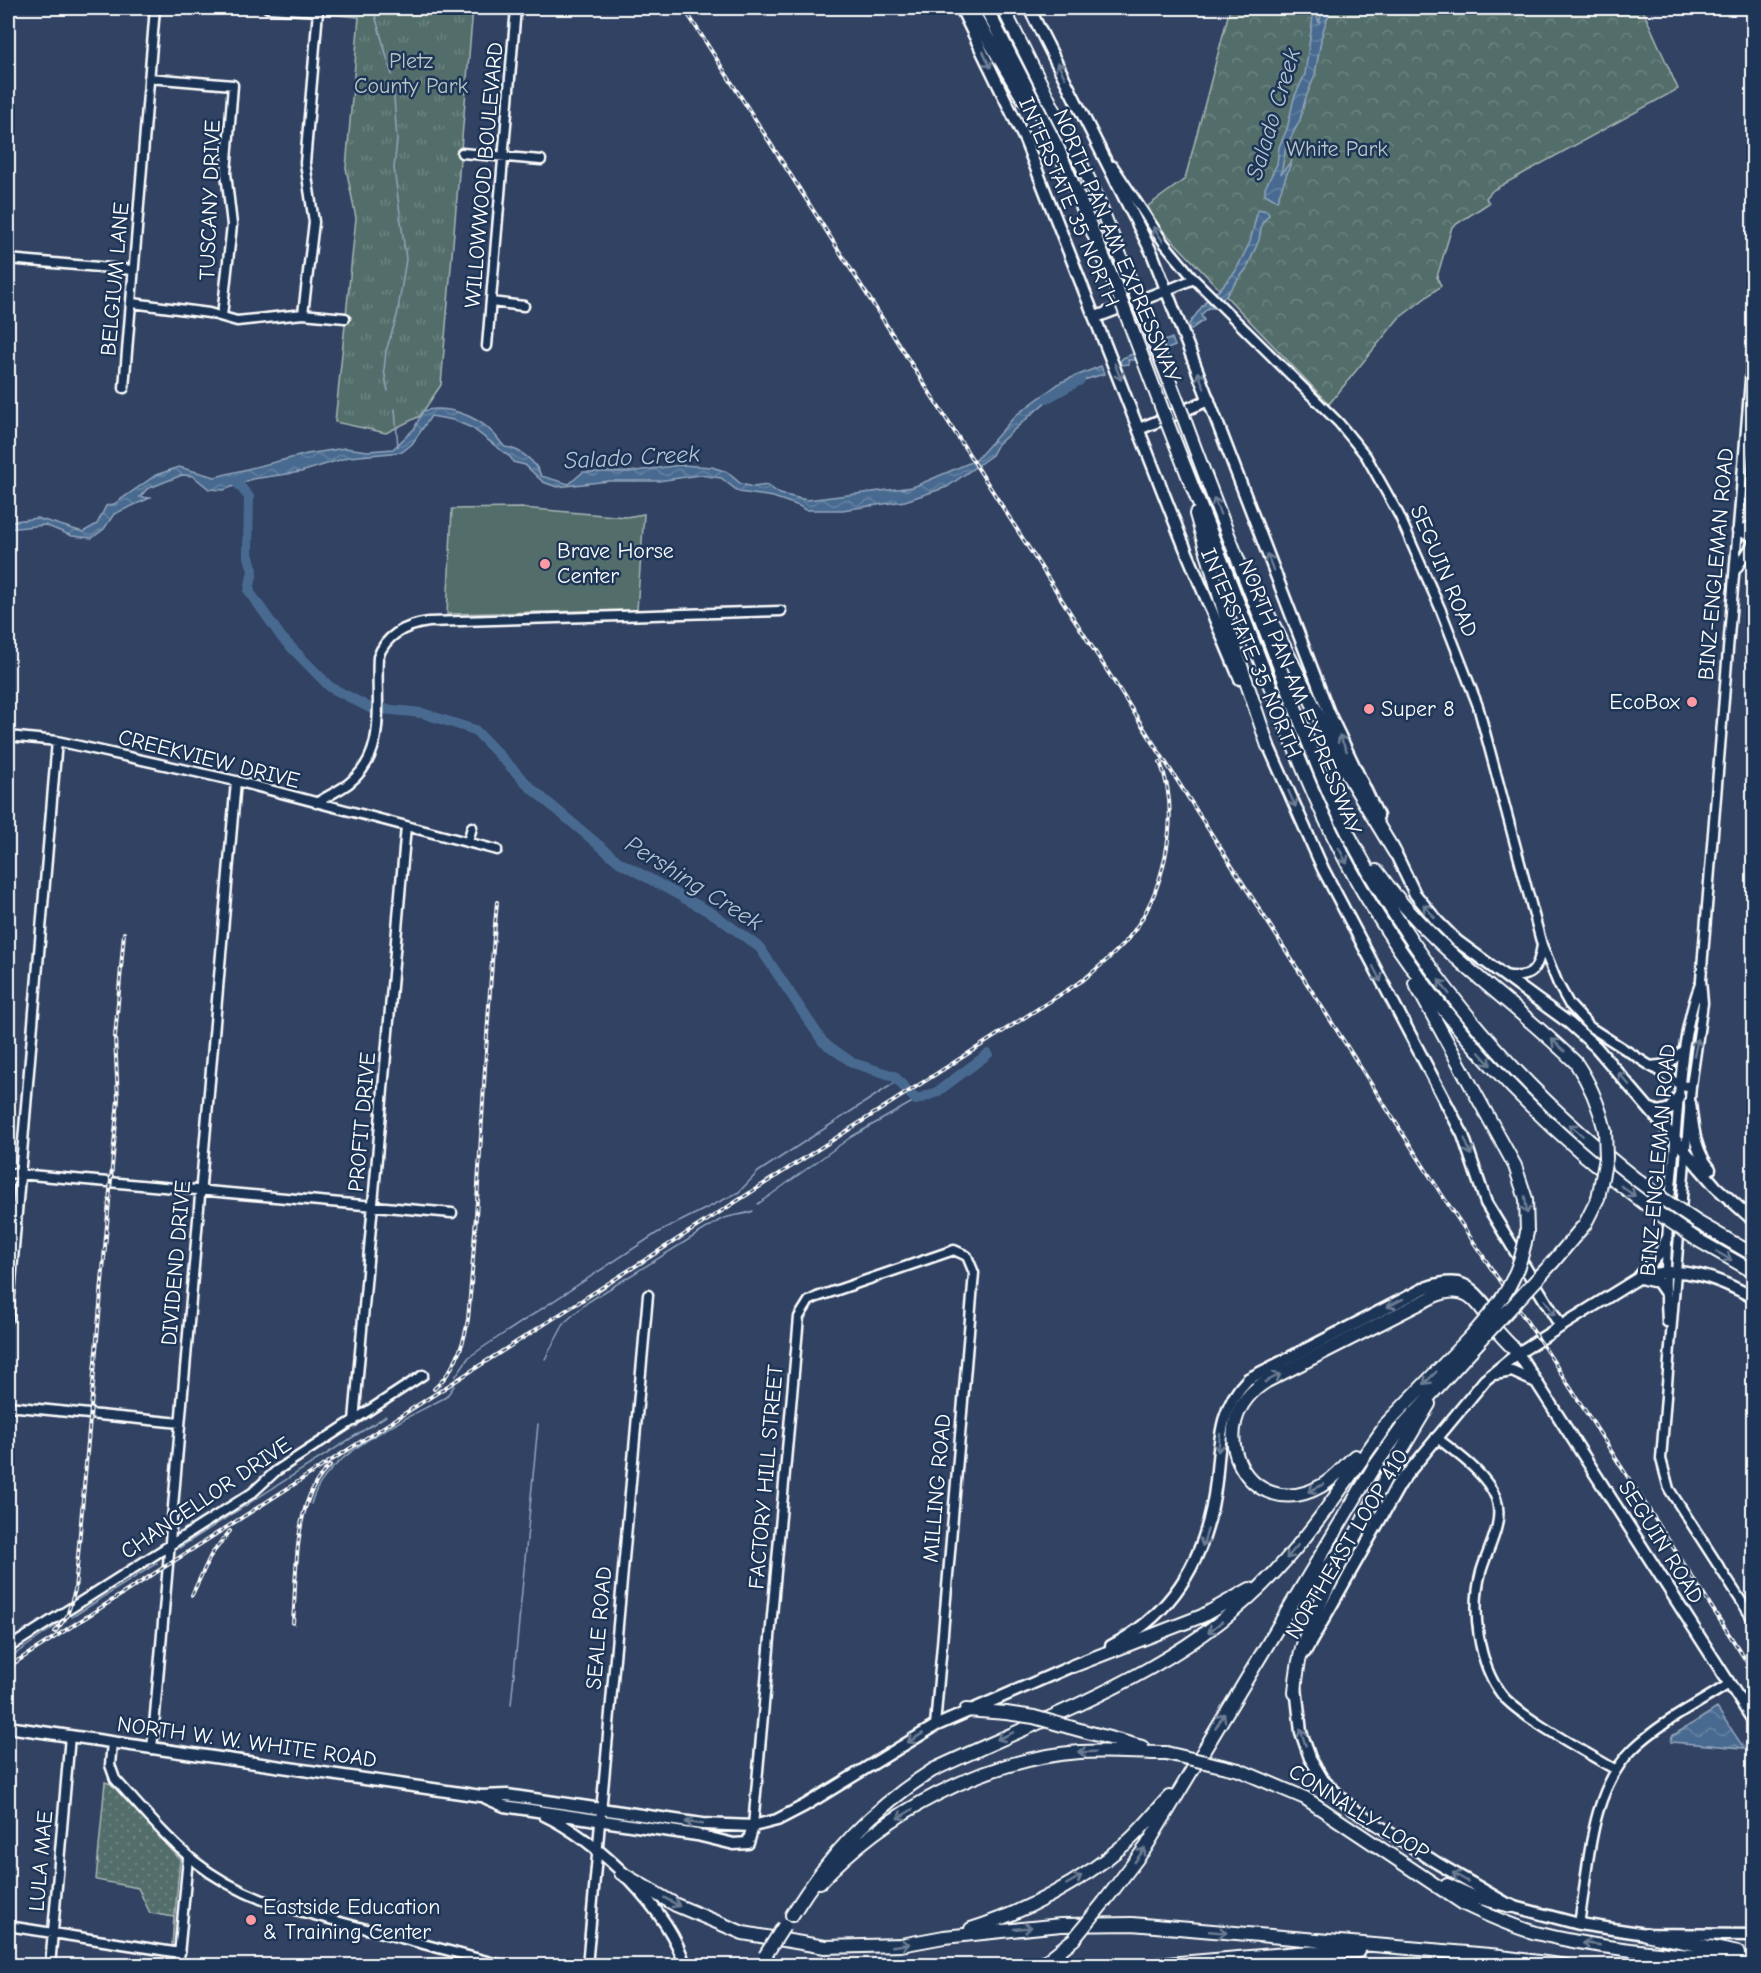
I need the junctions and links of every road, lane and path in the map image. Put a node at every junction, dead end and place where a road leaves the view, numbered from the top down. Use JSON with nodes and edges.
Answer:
{"nodes":[{"id":1,"x":155,"y":8,"type":"edge"},
{"id":2,"x":268,"y":8,"type":"edge"},
{"id":3,"x":516,"y":8,"type":"edge"},
{"id":4,"x":961,"y":8,"type":"edge"},
{"id":5,"x":970,"y":8,"type":"edge"},
{"id":6,"x":986,"y":8,"type":"edge"},
{"id":7,"x":1003,"y":8,"type":"edge"},
{"id":8,"x":1011,"y":8,"type":"edge"},
{"id":9,"x":1030,"y":8,"type":"edge"},
{"id":10,"x":1037,"y":74,"type":"junction"},
{"id":11,"x":149,"y":78,"type":"junction"},
{"id":12,"x":1097,"y":141,"type":"junction"},
{"id":13,"x":462,"y":153,"type":"dead end"},
{"id":14,"x":504,"y":157,"type":"junction"},
{"id":15,"x":542,"y":160,"type":"dead end"},
{"id":16,"x":153,"y":170,"type":"dead end"},
{"id":17,"x":141,"y":172,"type":"junction"},
{"id":18,"x":1077,"y":192,"type":"junction"},
{"id":19,"x":8,"y":259,"type":"edge"},
{"id":20,"x":133,"y":270,"type":"junction"},
{"id":21,"x":1194,"y":279,"type":"junction"},
{"id":22,"x":1167,"y":290,"type":"junction"},
{"id":23,"x":491,"y":302,"type":"junction"},
{"id":24,"x":132,"y":303,"type":"junction"},
{"id":25,"x":524,"y":306,"type":"dead end"},
{"id":26,"x":303,"y":314,"type":"junction"},
{"id":27,"x":222,"y":316,"type":"junction"},
{"id":28,"x":1096,"y":317,"type":"junction"},
{"id":29,"x":345,"y":318,"type":"dead end"},
{"id":30,"x":1754,"y":331,"type":"edge"},
{"id":31,"x":487,"y":346,"type":"dead end"},
{"id":32,"x":124,"y":388,"type":"dead end"},
{"id":33,"x":1209,"y":400,"type":"junction"},
{"id":34,"x":1139,"y":429,"type":"junction"},
{"id":35,"x":1179,"y":452,"type":"junction"},
{"id":36,"x":1754,"y":525,"type":"edge"},
{"id":37,"x":1737,"y":531,"type":"junction"},
{"id":38,"x":1754,"y":537,"type":"edge"},
{"id":39,"x":1754,"y":542,"type":"edge"},
{"id":40,"x":1242,"y":570,"type":"junction"},
{"id":41,"x":1734,"y":574,"type":"junction"},
{"id":42,"x":781,"y":610,"type":"dead end"},
{"id":43,"x":8,"y":736,"type":"edge"},
{"id":44,"x":57,"y":741,"type":"junction"},
{"id":45,"x":1268,"y":746,"type":"junction"},
{"id":46,"x":236,"y":781,"type":"junction"},
{"id":47,"x":316,"y":803,"type":"junction"},
{"id":48,"x":406,"y":826,"type":"junction"},
{"id":49,"x":472,"y":827,"type":"dead end"},
{"id":50,"x":468,"y":842,"type":"junction"},
{"id":51,"x":497,"y":850,"type":"dead end"},
{"id":52,"x":1358,"y":852,"type":"junction"},
{"id":53,"x":1395,"y":853,"type":"junction"},
{"id":54,"x":1542,"y":945,"type":"junction"},
{"id":55,"x":1409,"y":965,"type":"junction"},
{"id":56,"x":1503,"y":975,"type":"junction"},
{"id":57,"x":1701,"y":980,"type":"junction"},
{"id":58,"x":1684,"y":1049,"type":"junction"},
{"id":59,"x":1650,"y":1066,"type":"junction"},
{"id":60,"x":1680,"y":1084,"type":"junction"},
{"id":61,"x":1691,"y":1086,"type":"junction"},
{"id":62,"x":1679,"y":1096,"type":"junction"},
{"id":63,"x":1690,"y":1103,"type":"junction"},
{"id":64,"x":1651,"y":1109,"type":"junction"},
{"id":65,"x":1676,"y":1139,"type":"junction"},
{"id":66,"x":1685,"y":1150,"type":"junction"},
{"id":67,"x":8,"y":1173,"type":"edge"},
{"id":68,"x":20,"y":1174,"type":"junction"},
{"id":69,"x":200,"y":1190,"type":"junction"},
{"id":70,"x":373,"y":1206,"type":"junction"},
{"id":71,"x":452,"y":1213,"type":"dead end"},
{"id":72,"x":1750,"y":1219,"type":"edge"},
{"id":73,"x":1667,"y":1239,"type":"junction"},
{"id":74,"x":1754,"y":1254,"type":"edge"},
{"id":75,"x":967,"y":1256,"type":"joint"},
{"id":76,"x":1664,"y":1272,"type":"junction"},
{"id":77,"x":1676,"y":1272,"type":"junction"},
{"id":78,"x":1754,"y":1272,"type":"edge"},
{"id":79,"x":1637,"y":1279,"type":"junction"},
{"id":80,"x":1665,"y":1292,"type":"junction"},
{"id":81,"x":648,"y":1295,"type":"dead end"},
{"id":82,"x":1754,"y":1298,"type":"edge"},
{"id":83,"x":8,"y":1318,"type":"edge"},
{"id":84,"x":1560,"y":1325,"type":"junction"},
{"id":85,"x":1474,"y":1340,"type":"junction"},
{"id":86,"x":1668,"y":1344,"type":"junction"},
{"id":87,"x":1518,"y":1353,"type":"junction"},
{"id":88,"x":1451,"y":1371,"type":"junction"},
{"id":89,"x":423,"y":1375,"type":"dead end"},
{"id":90,"x":1492,"y":1375,"type":"junction"},
{"id":91,"x":1536,"y":1382,"type":"junction"},
{"id":92,"x":8,"y":1406,"type":"edge"},
{"id":93,"x":354,"y":1421,"type":"junction"},
{"id":94,"x":1389,"y":1421,"type":"junction"},
{"id":95,"x":180,"y":1422,"type":"junction"},
{"id":96,"x":1436,"y":1437,"type":"junction"},
{"id":97,"x":1403,"y":1479,"type":"junction"},
{"id":98,"x":169,"y":1547,"type":"junction"},
{"id":99,"x":1274,"y":1574,"type":"junction"},
{"id":100,"x":1754,"y":1621,"type":"edge"},
{"id":101,"x":1275,"y":1630,"type":"junction"},
{"id":102,"x":8,"y":1648,"type":"edge"},
{"id":103,"x":1073,"y":1666,"type":"junction"},
{"id":104,"x":1729,"y":1684,"type":"junction"},
{"id":105,"x":1295,"y":1693,"type":"junction"},
{"id":106,"x":966,"y":1710,"type":"junction"},
{"id":107,"x":1754,"y":1722,"type":"edge"},
{"id":108,"x":935,"y":1726,"type":"junction"},
{"id":109,"x":8,"y":1727,"type":"edge"},
{"id":110,"x":70,"y":1736,"type":"junction"},
{"id":111,"x":112,"y":1742,"type":"junction"},
{"id":112,"x":152,"y":1749,"type":"junction"},
{"id":113,"x":1166,"y":1753,"type":"junction"},
{"id":114,"x":1616,"y":1770,"type":"junction"},
{"id":115,"x":1190,"y":1771,"type":"junction"},
{"id":116,"x":481,"y":1796,"type":"junction"},
{"id":117,"x":533,"y":1810,"type":"junction"},
{"id":118,"x":601,"y":1814,"type":"junction"},
{"id":119,"x":753,"y":1826,"type":"junction"},
{"id":120,"x":597,"y":1851,"type":"junction"},
{"id":121,"x":188,"y":1858,"type":"junction"},
{"id":122,"x":1412,"y":1869,"type":"junction"},
{"id":123,"x":621,"y":1873,"type":"junction"},
{"id":124,"x":1511,"y":1906,"type":"junction"},
{"id":125,"x":792,"y":1914,"type":"junction"},
{"id":126,"x":1580,"y":1924,"type":"junction"},
{"id":127,"x":8,"y":1926,"type":"edge"},
{"id":128,"x":53,"y":1934,"type":"junction"},
{"id":129,"x":1646,"y":1934,"type":"junction"},
{"id":130,"x":1754,"y":1935,"type":"edge"},
{"id":131,"x":944,"y":1937,"type":"junction"},
{"id":132,"x":180,"y":1953,"type":"junction"},
{"id":133,"x":1500,"y":1956,"type":"junction"},
{"id":134,"x":1754,"y":1956,"type":"edge"},
{"id":135,"x":762,"y":1960,"type":"edge"},
{"id":136,"x":1754,"y":1961,"type":"edge"},
{"id":137,"x":50,"y":1965,"type":"edge"},
{"id":138,"x":178,"y":1965,"type":"edge"},
{"id":139,"x":506,"y":1965,"type":"edge"},
{"id":140,"x":586,"y":1965,"type":"edge"},
{"id":141,"x":685,"y":1965,"type":"edge"},
{"id":142,"x":1040,"y":1965,"type":"edge"},
{"id":143,"x":1144,"y":1965,"type":"edge"},
{"id":144,"x":1567,"y":1965,"type":"edge"}],
"edges":[{"from":1,"to":11,"type":"street","name":"BELGIUM LANE"},
{"from":2,"to":26,"type":"street"},
{"from":3,"to":14,"type":"street","name":"WILLOWWOOD BOULEVARD"},
{"from":4,"to":28,"type":"main road","name":"INTERSTATE 35 NORTH","one_way":true},
{"from":5,"to":18,"type":"highway"},
{"from":6,"to":18,"type":"highway","name":"NORTH PAN AM EXPRESSWAY"},
{"from":7,"to":10,"type":"highway","name":"NORTH PAN AM EXPRESSWAY"},
{"from":8,"to":10,"type":"highway"},
{"from":12,"to":9,"type":"main road","name":"INTERSTATE 35 NORTH","one_way":true},
{"from":40,"to":10,"type":"highway","name":"NORTH PAN AM EXPRESSWAY","one_way":true,"bridge":true},
{"from":11,"to":17,"type":"street","name":"BELGIUM LANE"},
{"from":11,"to":27,"type":"street","name":"TUSCANY DRIVE"},
{"from":21,"to":12,"type":"street","name":"SEGUIN ROAD","one_way":true},
{"from":12,"to":22,"type":"main road","name":"INTERSTATE 35 NORTH"},
{"from":13,"to":14,"type":"street"},
{"from":14,"to":15,"type":"street"},
{"from":14,"to":23,"type":"street","name":"WILLOWWOOD BOULEVARD"},
{"from":16,"to":17,"type":"street","name":"BELGIUM LANE"},
{"from":17,"to":20,"type":"street","name":"BELGIUM LANE"},
{"from":18,"to":35,"type":"highway","name":"NORTH PAN AM EXPRESSWAY","bridge":true},
{"from":19,"to":20,"type":"street"},
{"from":20,"to":24,"type":"street","name":"BELGIUM LANE"},
{"from":21,"to":22,"type":"street"},
{"from":21,"to":54,"type":"street","name":"SEGUIN ROAD"},
{"from":22,"to":28,"type":"main road"},
{"from":33,"to":22,"type":"main road","name":"INTERSTATE 35 NORTH","one_way":true},
{"from":23,"to":25,"type":"street"},
{"from":23,"to":31,"type":"street","name":"WILLOWWOOD BOULEVARD"},
{"from":24,"to":27,"type":"street"},
{"from":24,"to":32,"type":"street","name":"BELGIUM LANE"},
{"from":26,"to":27,"type":"street"},
{"from":26,"to":29,"type":"street"},
{"from":28,"to":34,"type":"main road","name":"INTERSTATE 35 NORTH","one_way":true},
{"from":30,"to":37,"type":"street","name":"BINZ-ENGLEMAN ROAD"},
{"from":33,"to":34,"type":"main road"},
{"from":53,"to":33,"type":"main road","name":"INTERSTATE 35 NORTH","one_way":true},
{"from":34,"to":45,"type":"main road","name":"INTERSTATE 35 NORTH"},
{"from":35,"to":45,"type":"highway"},
{"from":35,"to":55,"type":"highway","name":"NORTH PAN AM EXPRESSWAY","one_way":true},
{"from":36,"to":37,"type":"street"},
{"from":37,"to":38,"type":"street"},
{"from":37,"to":41,"type":"street","name":"BINZ-ENGLEMAN ROAD"},
{"from":39,"to":41,"type":"street"},
{"from":40,"to":52,"type":"highway","name":"NORTH PAN AM EXPRESSWAY"},
{"from":40,"to":53,"type":"highway"},
{"from":41,"to":57,"type":"street","name":"BINZ-ENGLEMAN ROAD"},
{"from":42,"to":47,"type":"street","name":"CREEKVIEW DRIVE"},
{"from":43,"to":44,"type":"street","name":"CREEKVIEW DRIVE"},
{"from":44,"to":46,"type":"street","name":"CREEKVIEW DRIVE"},
{"from":44,"to":68,"type":"street"},
{"from":45,"to":84,"type":"main road","name":"INTERSTATE 35 NORTH","one_way":true},
{"from":46,"to":47,"type":"street","name":"CREEKVIEW DRIVE"},
{"from":46,"to":69,"type":"street","name":"DIVIDEND DRIVE"},
{"from":47,"to":48,"type":"street"},
{"from":48,"to":50,"type":"street"},
{"from":48,"to":70,"type":"street","name":"PROFIT DRIVE"},
{"from":49,"to":50,"type":"street"},
{"from":50,"to":51,"type":"street"},
{"from":74,"to":52,"type":"highway","name":"NORTH PAN AM EXPRESSWAY","one_way":true,"bridge":true},
{"from":85,"to":52,"type":"highway","one_way":true,"bridge":true},
{"from":56,"to":53,"type":"main road","name":"INTERSTATE 35 NORTH","one_way":true},
{"from":54,"to":56,"type":"street"},
{"from":54,"to":59,"type":"street","name":"SEGUIN ROAD"},
{"from":55,"to":78,"type":"highway","name":"NORTH PAN AM EXPRESSWAY","one_way":true,"bridge":true},
{"from":55,"to":85,"type":"highway","one_way":true,"bridge":true},
{"from":64,"to":56,"type":"main road","name":"INTERSTATE 35 NORTH","one_way":true},
{"from":57,"to":58,"type":"street","name":"BINZ-ENGLEMAN ROAD"},
{"from":61,"to":57,"type":"street","name":"BINZ-ENGLEMAN ROAD","one_way":true},
{"from":58,"to":59,"type":"street"},
{"from":58,"to":60,"type":"street","name":"BINZ-ENGLEMAN ROAD"},
{"from":59,"to":60,"type":"street","name":"SEGUIN ROAD"},
{"from":60,"to":61,"type":"street","name":"SEGUIN ROAD"},
{"from":60,"to":62,"type":"street","name":"BINZ-ENGLEMAN ROAD"},
{"from":61,"to":63,"type":"street","name":"BINZ-ENGLEMAN ROAD"},
{"from":62,"to":64,"type":"main road"},
{"from":62,"to":65,"type":"street","name":"BINZ-ENGLEMAN ROAD"},
{"from":63,"to":66,"type":"street","name":"BINZ-ENGLEMAN ROAD"},
{"from":63,"to":72,"type":"main road"},
{"from":64,"to":65,"type":"main road","name":"INTERSTATE 35 NORTH"},
{"from":65,"to":66,"type":"main road","name":"INTERSTATE 35 NORTH"},
{"from":65,"to":73,"type":"street","name":"BINZ-ENGLEMAN ROAD"},
{"from":66,"to":72,"type":"main road","name":"INTERSTATE 35 NORTH"},
{"from":66,"to":77,"type":"street","name":"BINZ-ENGLEMAN ROAD"},
{"from":67,"to":68,"type":"street"},
{"from":68,"to":69,"type":"street"},
{"from":68,"to":83,"type":"street"},
{"from":69,"to":70,"type":"street"},
{"from":69,"to":95,"type":"street","name":"DIVIDEND DRIVE"},
{"from":70,"to":71,"type":"street"},
{"from":70,"to":93,"type":"street","name":"PROFIT DRIVE"},
{"from":73,"to":76,"type":"street","name":"BINZ-ENGLEMAN ROAD"},
{"from":73,"to":79,"type":"main road"},
{"from":75,"to":108,"type":"street","name":"MILLING ROAD"},
{"from":75,"to":119,"type":"street","name":"FACTORY HILL STREET"},
{"from":76,"to":77,"type":"main road","name":"NORTHEAST LOOP 410"},
{"from":76,"to":79,"type":"main road","name":"NORTHEAST LOOP 410"},
{"from":76,"to":80,"type":"street","name":"BINZ-ENGLEMAN ROAD"},
{"from":77,"to":82,"type":"main road"},
{"from":77,"to":86,"type":"street","name":"BINZ-ENGLEMAN ROAD"},
{"from":79,"to":80,"type":"main road"},
{"from":79,"to":84,"type":"main road","name":"NORTHEAST LOOP 410"},
{"from":80,"to":86,"type":"street","name":"BINZ-ENGLEMAN ROAD"},
{"from":81,"to":118,"type":"street","name":"SEALE ROAD"},
{"from":84,"to":87,"type":"main road","name":"NORTHEAST LOOP 410"},
{"from":85,"to":88,"type":"highway"},
{"from":85,"to":94,"type":"highway","one_way":true},
{"from":86,"to":100,"type":"street","name":"BINZ-ENGLEMAN ROAD"},
{"from":87,"to":90,"type":"main road","name":"NORTHEAST LOOP 410"},
{"from":87,"to":91,"type":"main road","name":"SEGUIN ROAD"},
{"from":94,"to":87,"type":"highway","one_way":true},
{"from":87,"to":103,"type":"main road","one_way":true},
{"from":88,"to":101,"type":"highway"},
{"from":88,"to":105,"type":"highway","bridge":true},
{"from":89,"to":93,"type":"street","name":"CHANCELLOR DRIVE"},
{"from":90,"to":91,"type":"main road"},
{"from":90,"to":96,"type":"main road","name":"NORTHEAST LOOP 410"},
{"from":91,"to":104,"type":"main road","name":"SEGUIN ROAD"},
{"from":92,"to":95,"type":"street"},
{"from":93,"to":98,"type":"street","name":"CHANCELLOR DRIVE"},
{"from":94,"to":99,"type":"highway","one_way":true},
{"from":95,"to":98,"type":"street","name":"DIVIDEND DRIVE"},
{"from":96,"to":97,"type":"main road","name":"NORTHEAST LOOP 410"},
{"from":96,"to":114,"type":"street"},
{"from":97,"to":101,"type":"highway"},
{"from":97,"to":105,"type":"main road","name":"NORTHEAST LOOP 410"},
{"from":98,"to":102,"type":"street","name":"CHANCELLOR DRIVE"},
{"from":98,"to":112,"type":"street","name":"DIVIDEND DRIVE"},
{"from":99,"to":103,"type":"highway"},
{"from":99,"to":125,"type":"highway","one_way":true},
{"from":115,"to":101,"type":"highway","one_way":true},
{"from":103,"to":106,"type":"main road"},
{"from":104,"to":107,"type":"main road","name":"SEGUIN ROAD"},
{"from":104,"to":114,"type":"street"},
{"from":124,"to":105,"type":"main road","name":"NORTHEAST LOOP 410","one_way":true},
{"from":106,"to":108,"type":"main road","name":"NORTH W. W. WHITE ROAD"},
{"from":106,"to":113,"type":"highway","bridge":true},
{"from":108,"to":119,"type":"main road","name":"NORTH W. W. WHITE ROAD","one_way":true},
{"from":109,"to":110,"type":"main road","name":"NORTH W. W. WHITE ROAD"},
{"from":110,"to":111,"type":"main road","name":"NORTH W. W. WHITE ROAD"},
{"from":110,"to":128,"type":"street","name":"LULA MAE"},
{"from":111,"to":112,"type":"main road","name":"NORTH W. W. WHITE ROAD"},
{"from":111,"to":121,"type":"street"},
{"from":112,"to":116,"type":"main road","name":"NORTH W. W. WHITE ROAD"},
{"from":113,"to":122,"type":"highway","name":"CONNALLY LOOP","bridge":true},
{"from":113,"to":125,"type":"highway","name":"CONNALLY LOOP","one_way":true},
{"from":114,"to":126,"type":"street"},
{"from":131,"to":115,"type":"highway","one_way":true},
{"from":142,"to":115,"type":"highway","one_way":true,"bridge":true},
{"from":116,"to":117,"type":"main road","name":"NORTH W. W. WHITE ROAD"},
{"from":116,"to":118,"type":"main road","name":"NORTH W. W. WHITE ROAD"},
{"from":117,"to":118,"type":"main road","name":"NORTH W. W. WHITE ROAD"},
{"from":117,"to":120,"type":"main road","name":"NORTH W. W. WHITE ROAD"},
{"from":119,"to":118,"type":"main road","name":"NORTH W. W. WHITE ROAD","one_way":true},
{"from":118,"to":119,"type":"main road","name":"NORTH W. W. WHITE ROAD"},
{"from":118,"to":120,"type":"street","name":"SEALE ROAD"},
{"from":120,"to":123,"type":"main road","name":"NORTH W. W. WHITE ROAD"},
{"from":120,"to":140,"type":"street","name":"SEALE ROAD"},
{"from":121,"to":132,"type":"street"},
{"from":121,"to":139,"type":"street"},
{"from":122,"to":124,"type":"highway"},
{"from":136,"to":122,"type":"highway","name":"CONNALLY LOOP","one_way":true},
{"from":123,"to":131,"type":"highway","one_way":true},
{"from":123,"to":141,"type":"main road"},
{"from":124,"to":126,"type":"main road","name":"NORTHEAST LOOP 410"},
{"from":125,"to":135,"type":"highway","name":"CONNALLY LOOP","bridge":true},
{"from":126,"to":129,"type":"main road","name":"NORTHEAST LOOP 410"},
{"from":127,"to":128,"type":"street"},
{"from":128,"to":132,"type":"street"},
{"from":128,"to":137,"type":"street","name":"LULA MAE"},
{"from":129,"to":130,"type":"main road","name":"NORTHEAST LOOP 410"},
{"from":129,"to":134,"type":"highway"},
{"from":131,"to":133,"type":"highway","one_way":true},
{"from":132,"to":138,"type":"street"},
{"from":133,"to":143,"type":"highway"},
{"from":133,"to":144,"type":"highway"}]}
